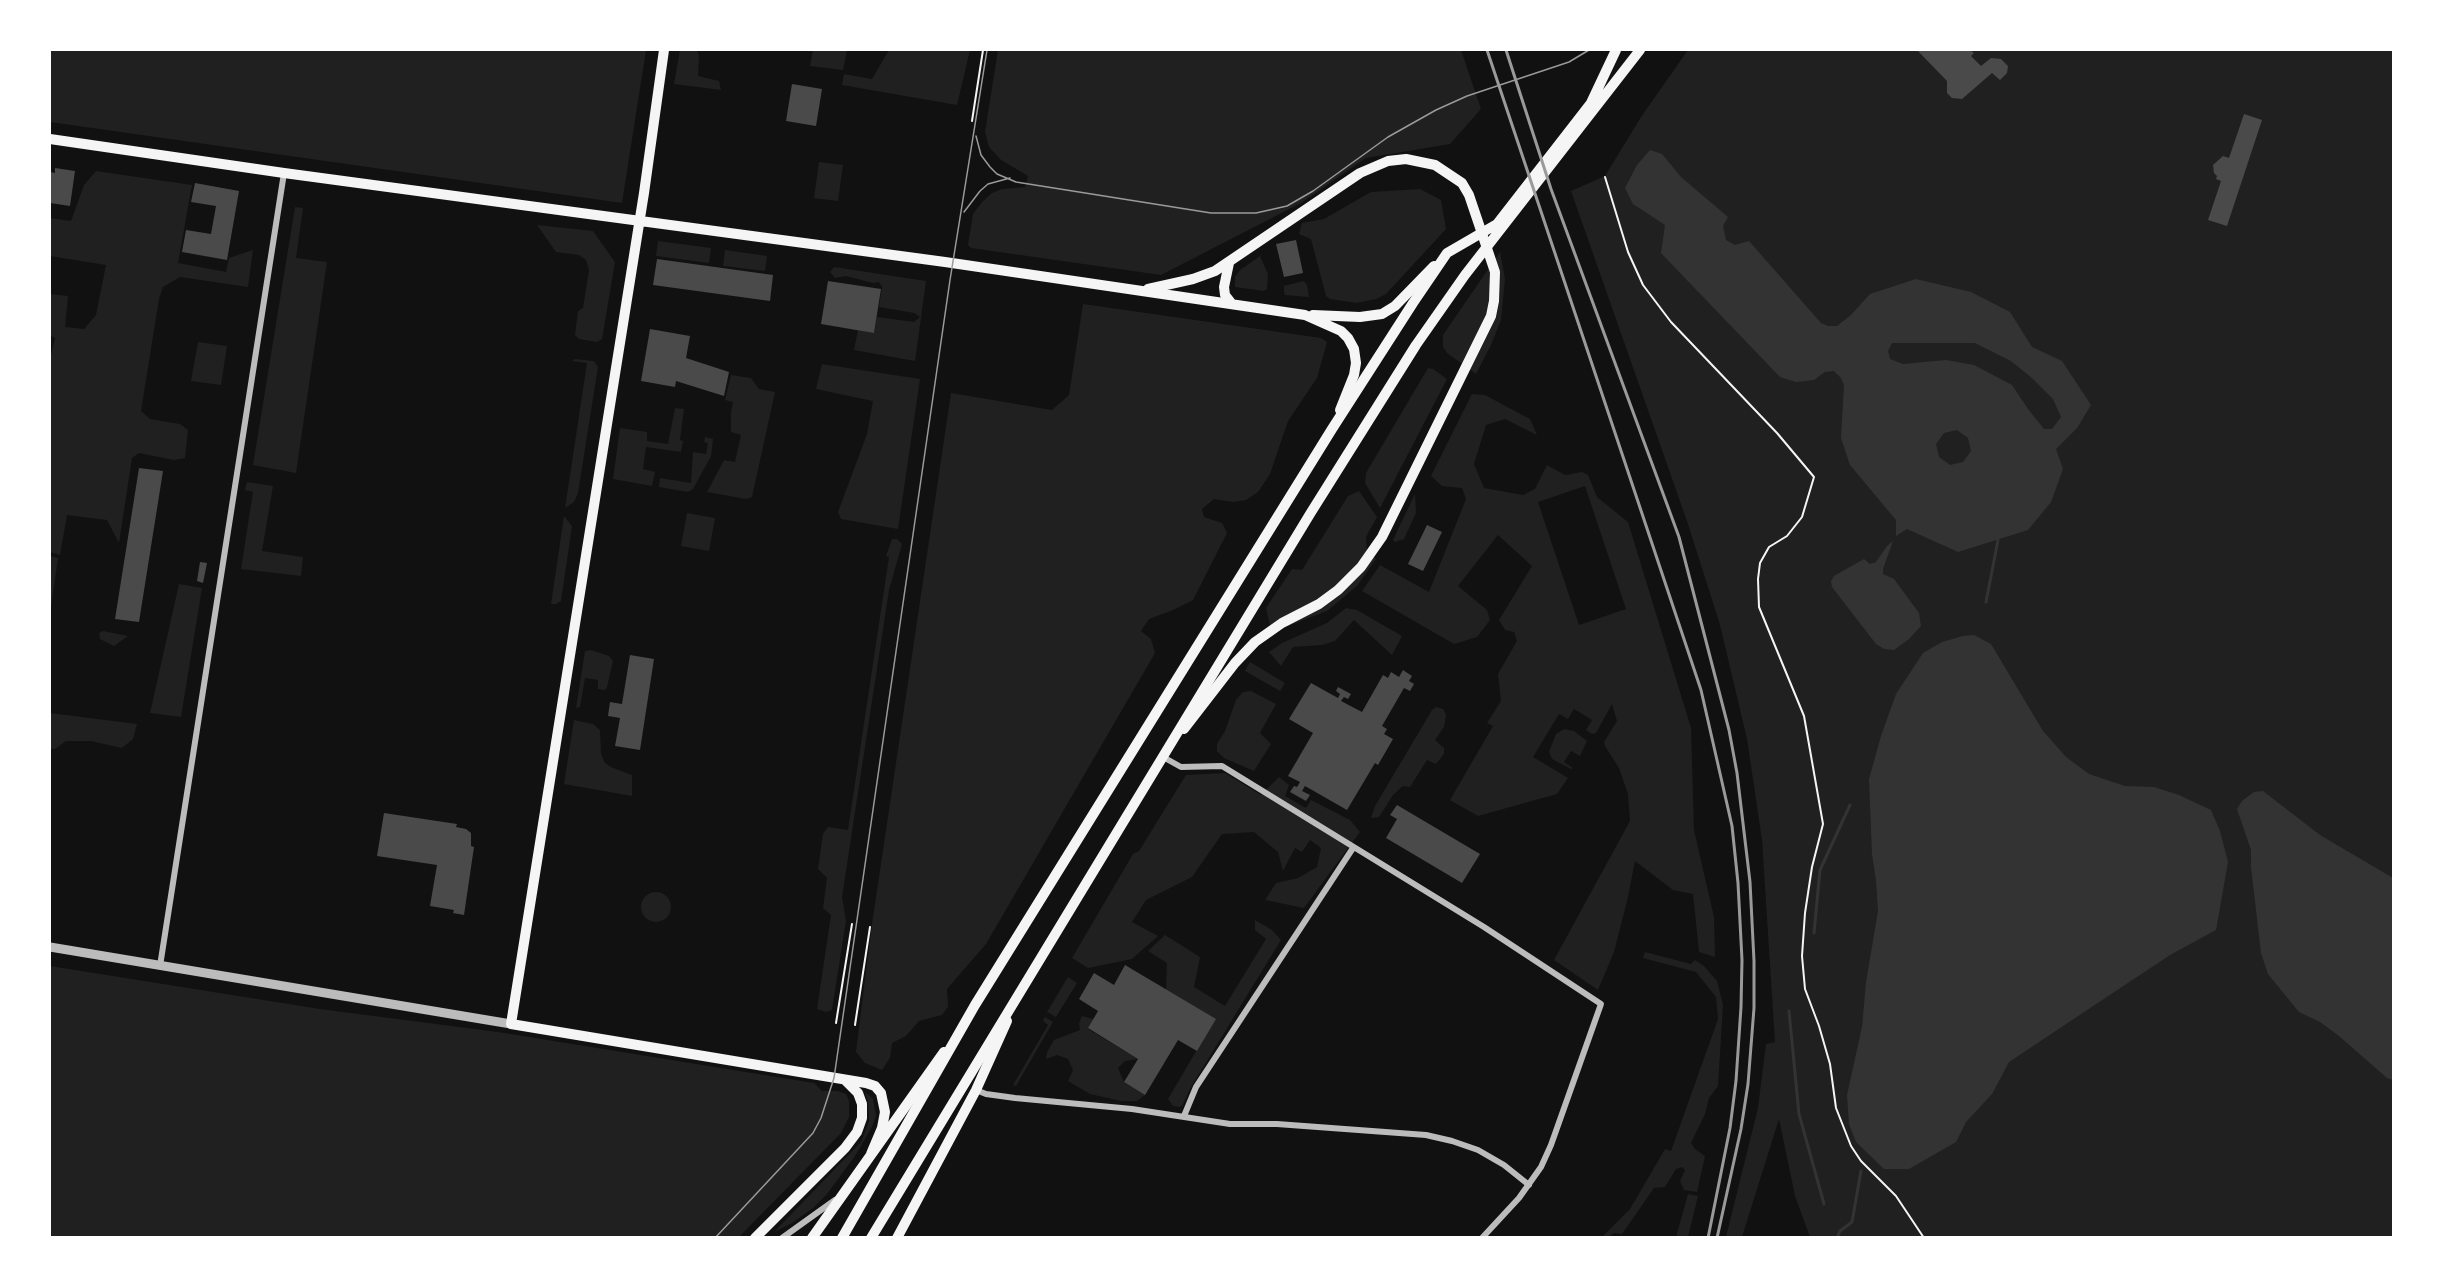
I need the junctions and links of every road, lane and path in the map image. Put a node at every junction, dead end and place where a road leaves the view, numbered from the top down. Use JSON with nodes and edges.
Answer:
{"nodes":[{"id":1,"x":664,"y":50,"type":"edge"},
{"id":2,"x":983,"y":50,"type":"edge"},
{"id":3,"x":1616,"y":50,"type":"edge"},
{"id":4,"x":1640,"y":51,"type":"edge"},
{"id":5,"x":1593,"y":106,"type":"junction"},
{"id":6,"x":972,"y":121,"type":"dead end"},
{"id":7,"x":50,"y":139,"type":"edge"},
{"id":8,"x":284,"y":173,"type":"junction"},
{"id":9,"x":1605,"y":177,"type":"dead end"},
{"id":10,"x":639,"y":220,"type":"junction"},
{"id":11,"x":1498,"y":227,"type":"junction"},
{"id":12,"x":1447,"y":253,"type":"junction"},
{"id":13,"x":1229,"y":263,"type":"junction"},
{"id":14,"x":1138,"y":291,"type":"junction"},
{"id":15,"x":1232,"y":304,"type":"junction"},
{"id":16,"x":1305,"y":315,"type":"junction"},
{"id":17,"x":1332,"y":429,"type":"junction"},
{"id":18,"x":1166,"y":754,"type":"junction"},
{"id":19,"x":1353,"y":848,"type":"junction"},
{"id":20,"x":852,"y":924,"type":"dead end"},
{"id":21,"x":870,"y":927,"type":"dead end"},
{"id":22,"x":50,"y":947,"type":"edge"},
{"id":23,"x":160,"y":966,"type":"junction"},
{"id":24,"x":1022,"y":988,"type":"junction"},
{"id":25,"x":966,"y":1020,"type":"junction"},
{"id":26,"x":836,"y":1023,"type":"dead end"},
{"id":27,"x":511,"y":1024,"type":"junction"},
{"id":28,"x":855,"y":1025,"type":"dead end"},
{"id":29,"x":843,"y":1079,"type":"junction"},
{"id":30,"x":976,"y":1090,"type":"junction"},
{"id":31,"x":1184,"y":1116,"type":"junction"},
{"id":32,"x":871,"y":1154,"type":"junction"},
{"id":33,"x":1529,"y":1185,"type":"junction"},
{"id":34,"x":842,"y":1194,"type":"junction"},
{"id":35,"x":755,"y":1238,"type":"edge"},
{"id":36,"x":782,"y":1238,"type":"edge"},
{"id":37,"x":812,"y":1238,"type":"edge"},
{"id":38,"x":842,"y":1238,"type":"edge"},
{"id":39,"x":871,"y":1238,"type":"edge"},
{"id":40,"x":898,"y":1238,"type":"edge"},
{"id":41,"x":1482,"y":1238,"type":"edge"},
{"id":42,"x":1924,"y":1238,"type":"edge"}],
"edges":[{"from":1,"to":10,"type":"main road"},
{"from":2,"to":6,"type":"path"},
{"from":3,"to":5,"type":"main road"},
{"from":4,"to":5,"type":"main road"},
{"from":5,"to":11,"type":"main road"},
{"from":7,"to":8,"type":"main road"},
{"from":8,"to":10,"type":"main road"},
{"from":8,"to":23,"type":"street"},
{"from":9,"to":42,"type":"path"},
{"from":10,"to":14,"type":"main road"},
{"from":10,"to":27,"type":"main road"},
{"from":11,"to":12,"type":"main road"},
{"from":11,"to":18,"type":"main road"},
{"from":12,"to":16,"type":"main road"},
{"from":12,"to":17,"type":"main road"},
{"from":13,"to":14,"type":"main road"},
{"from":13,"to":15,"type":"main road"},
{"from":13,"to":18,"type":"main road"},
{"from":14,"to":15,"type":"main road"},
{"from":15,"to":16,"type":"main road"},
{"from":16,"to":17,"type":"main road"},
{"from":17,"to":25,"type":"main road"},
{"from":18,"to":19,"type":"street"},
{"from":18,"to":24,"type":"main road"},
{"from":19,"to":31,"type":"street"},
{"from":19,"to":33,"type":"street"},
{"from":20,"to":26,"type":"path"},
{"from":21,"to":28,"type":"path"},
{"from":22,"to":23,"type":"street"},
{"from":23,"to":27,"type":"street"},
{"from":24,"to":30,"type":"main road"},
{"from":24,"to":39,"type":"main road"},
{"from":25,"to":32,"type":"main road"},
{"from":25,"to":38,"type":"main road"},
{"from":27,"to":29,"type":"main road"},
{"from":29,"to":32,"type":"main road"},
{"from":29,"to":35,"type":"main road"},
{"from":30,"to":31,"type":"street"},
{"from":30,"to":40,"type":"main road"},
{"from":31,"to":33,"type":"street"},
{"from":32,"to":34,"type":"main road"},
{"from":33,"to":41,"type":"street"},
{"from":34,"to":36,"type":"street"},
{"from":34,"to":37,"type":"main road"}]}
